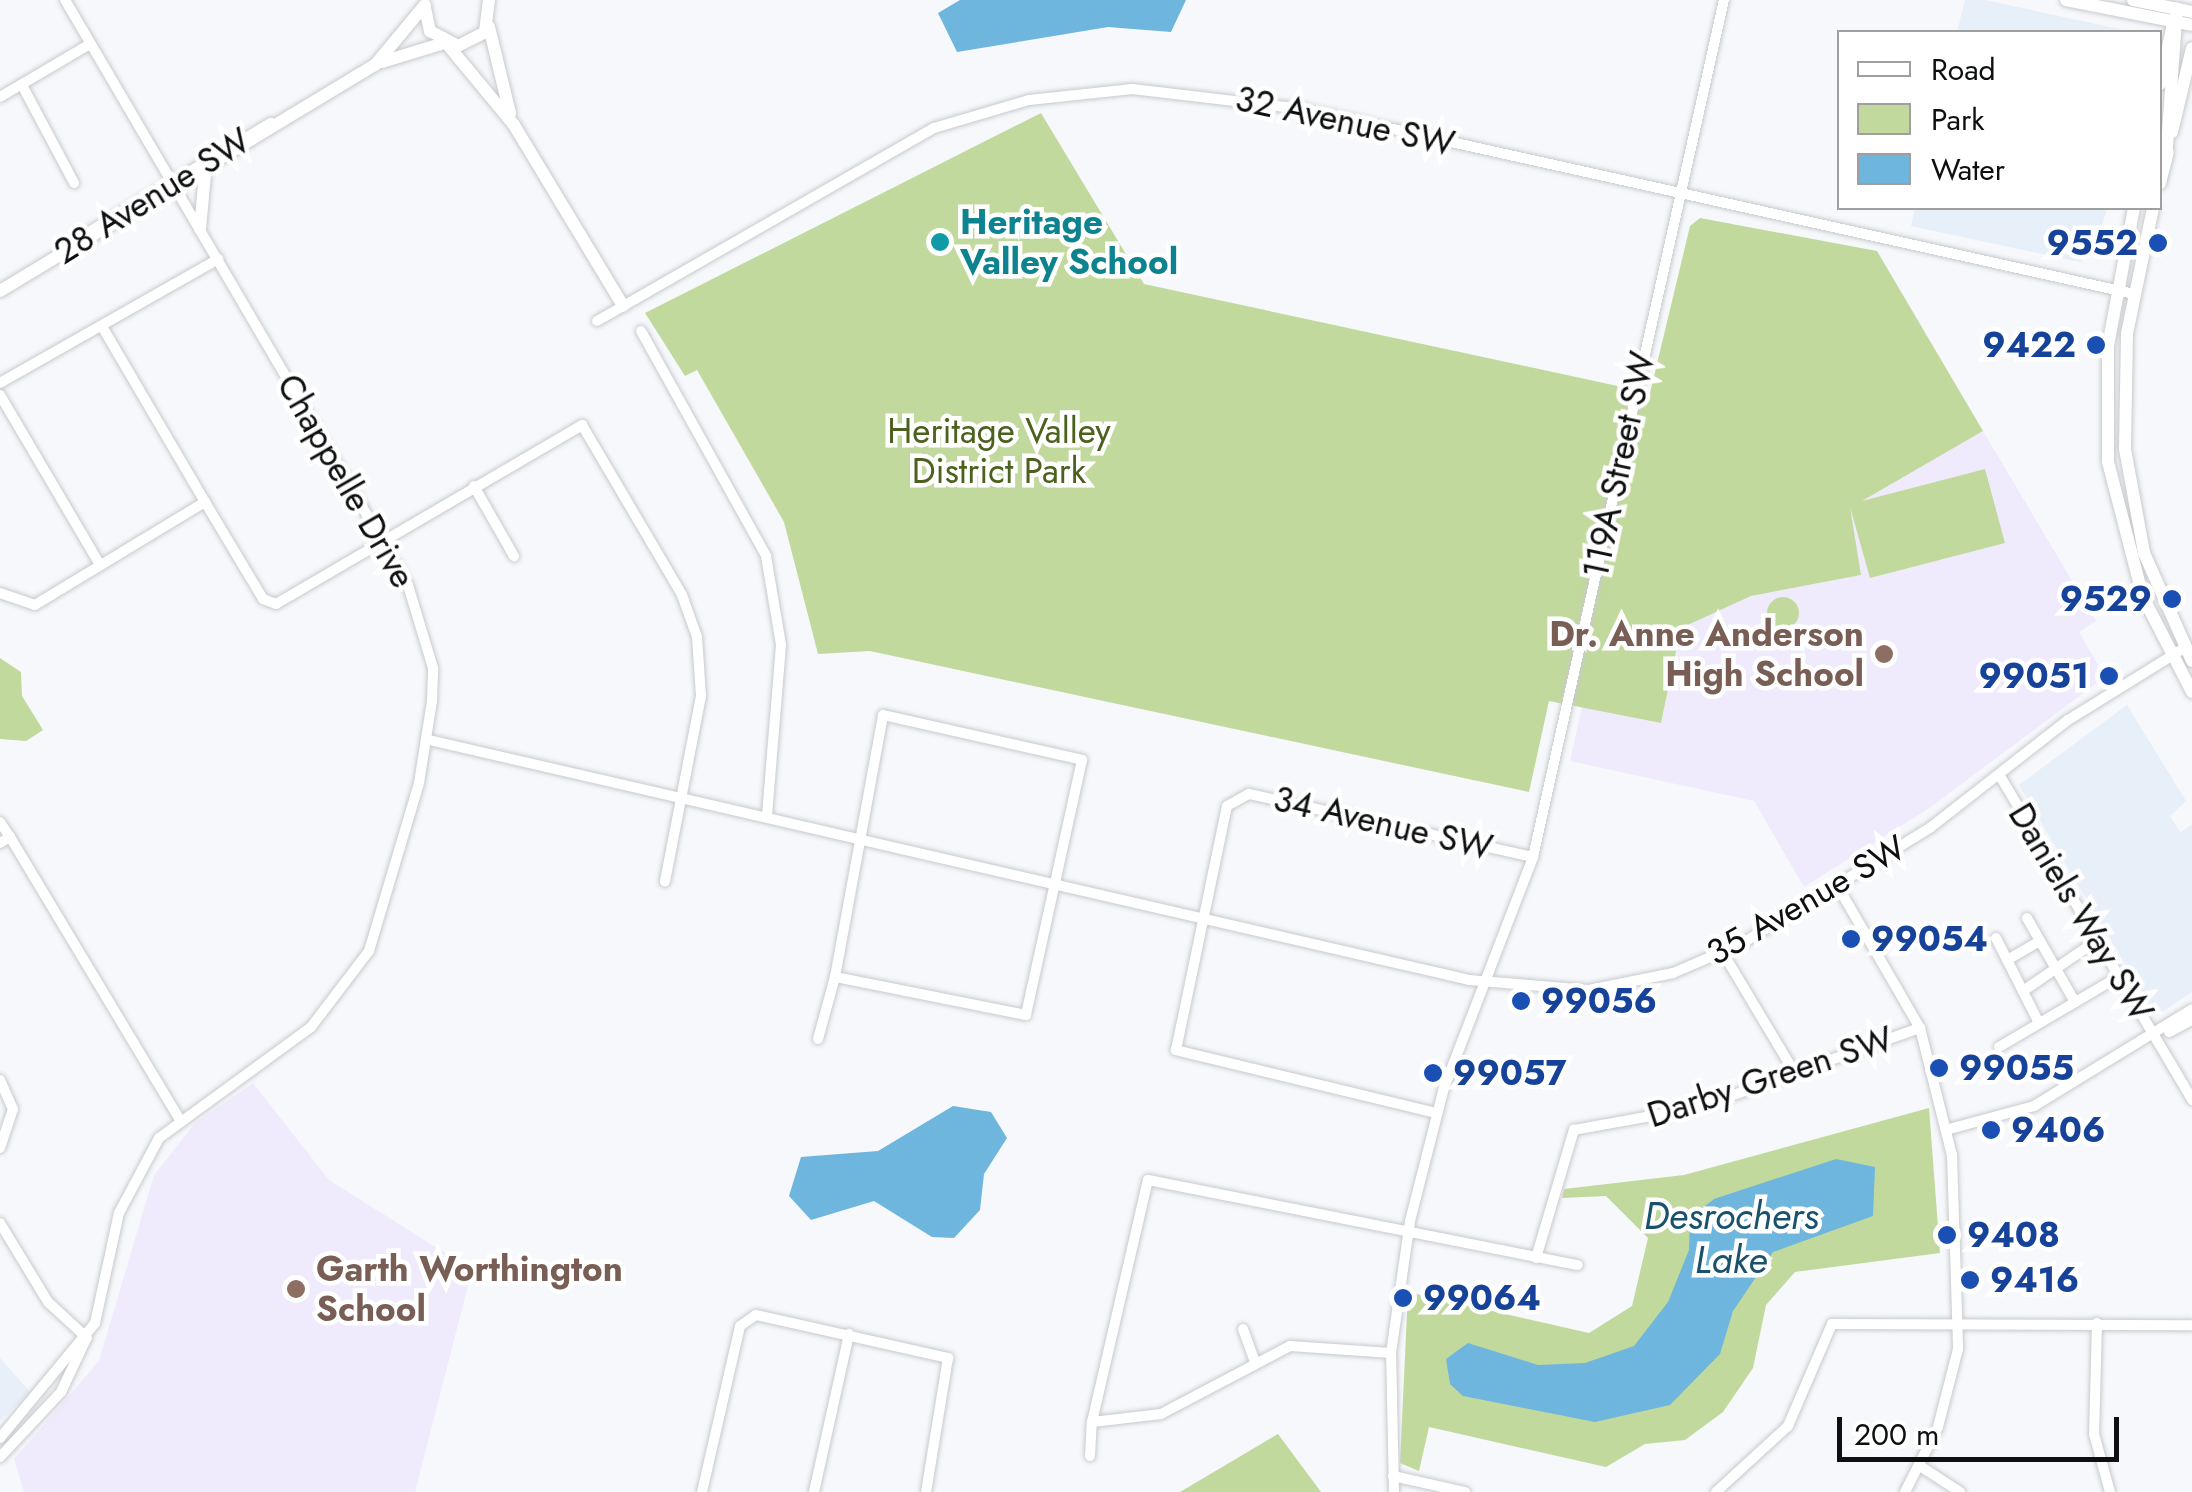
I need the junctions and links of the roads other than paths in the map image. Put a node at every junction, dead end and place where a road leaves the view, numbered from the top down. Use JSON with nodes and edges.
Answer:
{"nodes":[{"id":1,"x":65,"y":0,"type":"edge"},
{"id":2,"x":490,"y":0,"type":"edge"},
{"id":3,"x":1724,"y":0,"type":"edge"},
{"id":4,"x":2066,"y":0,"type":"edge"},
{"id":5,"x":2133,"y":0,"type":"edge"},
{"id":6,"x":426,"y":3,"type":"edge"},
{"id":7,"x":2185,"y":13,"type":"edge"},
{"id":8,"x":490,"y":23,"type":"junction"},
{"id":9,"x":90,"y":44,"type":"junction"},
{"id":10,"x":446,"y":44,"type":"junction"},
{"id":11,"x":2192,"y":48,"type":"edge"},
{"id":12,"x":375,"y":64,"type":"junction"},
{"id":13,"x":2162,"y":78,"type":"edge"},
{"id":14,"x":22,"y":84,"type":"junction"},
{"id":15,"x":0,"y":98,"type":"edge"},
{"id":16,"x":289,"y":116,"type":"junction"},
{"id":17,"x":514,"y":125,"type":"junction"},
{"id":18,"x":2166,"y":160,"type":"junction"},
{"id":19,"x":205,"y":174,"type":"junction"},
{"id":20,"x":2162,"y":175,"type":"edge"},
{"id":21,"x":74,"y":184,"type":"dead end"},
{"id":22,"x":174,"y":185,"type":"junction"},
{"id":23,"x":1680,"y":193,"type":"junction"},
{"id":24,"x":2134,"y":210,"type":"edge"},
{"id":25,"x":2153,"y":210,"type":"edge"},
{"id":26,"x":200,"y":228,"type":"junction"},
{"id":27,"x":218,"y":260,"type":"junction"},
{"id":28,"x":0,"y":291,"type":"edge"},
{"id":29,"x":2117,"y":291,"type":"junction"},
{"id":30,"x":2134,"y":294,"type":"junction"},
{"id":31,"x":623,"y":306,"type":"junction"},
{"id":32,"x":596,"y":321,"type":"dead end"},
{"id":33,"x":103,"y":328,"type":"junction"},
{"id":34,"x":642,"y":331,"type":"dead end"},
{"id":35,"x":0,"y":383,"type":"edge"},
{"id":36,"x":0,"y":395,"type":"edge"},
{"id":37,"x":474,"y":486,"type":"junction"},
{"id":38,"x":205,"y":502,"type":"junction"},
{"id":39,"x":382,"y":539,"type":"junction"},
{"id":40,"x":514,"y":556,"type":"dead end"},
{"id":41,"x":100,"y":565,"type":"junction"},
{"id":42,"x":0,"y":593,"type":"edge"},
{"id":43,"x":2184,"y":648,"type":"junction"},
{"id":44,"x":2171,"y":656,"type":"junction"},
{"id":45,"x":2192,"y":661,"type":"edge"},
{"id":46,"x":2192,"y":692,"type":"edge"},
{"id":47,"x":429,"y":740,"type":"junction"},
{"id":48,"x":2000,"y":776,"type":"junction"},
{"id":49,"x":682,"y":804,"type":"junction"},
{"id":50,"x":767,"y":818,"type":"junction"},
{"id":51,"x":0,"y":822,"type":"edge"},
{"id":52,"x":5,"y":840,"type":"edge"},
{"id":53,"x":866,"y":847,"type":"junction"},
{"id":54,"x":1533,"y":857,"type":"junction"},
{"id":55,"x":665,"y":882,"type":"dead end"},
{"id":56,"x":1837,"y":885,"type":"junction"},
{"id":57,"x":1055,"y":886,"type":"junction"},
{"id":58,"x":2026,"y":918,"type":"dead end"},
{"id":59,"x":1201,"y":920,"type":"junction"},
{"id":60,"x":1996,"y":938,"type":"dead end"},
{"id":61,"x":2040,"y":940,"type":"junction"},
{"id":62,"x":2096,"y":940,"type":"junction"},
{"id":63,"x":1723,"y":953,"type":"junction"},
{"id":64,"x":2008,"y":960,"type":"junction"},
{"id":65,"x":2056,"y":969,"type":"junction"},
{"id":66,"x":836,"y":977,"type":"junction"},
{"id":67,"x":2118,"y":977,"type":"junction"},
{"id":68,"x":1485,"y":984,"type":"junction"},
{"id":69,"x":2023,"y":991,"type":"junction"},
{"id":70,"x":2075,"y":1002,"type":"junction"},
{"id":71,"x":2192,"y":1009,"type":"edge"},
{"id":72,"x":2192,"y":1020,"type":"edge"},
{"id":73,"x":2039,"y":1024,"type":"junction"},
{"id":74,"x":1920,"y":1028,"type":"junction"},
{"id":75,"x":2154,"y":1037,"type":"junction"},
{"id":76,"x":818,"y":1039,"type":"dead end"},
{"id":77,"x":1998,"y":1047,"type":"dead end"},
{"id":78,"x":1793,"y":1070,"type":"junction"},
{"id":79,"x":0,"y":1080,"type":"edge"},
{"id":80,"x":2192,"y":1100,"type":"edge"},
{"id":81,"x":1436,"y":1114,"type":"junction"},
{"id":82,"x":178,"y":1117,"type":"junction"},
{"id":83,"x":1949,"y":1129,"type":"junction"},
{"id":84,"x":0,"y":1148,"type":"edge"},
{"id":85,"x":0,"y":1223,"type":"edge"},
{"id":86,"x":1408,"y":1230,"type":"junction"},
{"id":87,"x":1536,"y":1258,"type":"junction"},
{"id":88,"x":1578,"y":1265,"type":"dead end"},
{"id":89,"x":1961,"y":1320,"type":"junction"},
{"id":90,"x":2096,"y":1323,"type":"junction"},
{"id":91,"x":2192,"y":1326,"type":"edge"},
{"id":92,"x":1242,"y":1329,"type":"dead end"},
{"id":93,"x":849,"y":1334,"type":"junction"},
{"id":94,"x":86,"y":1338,"type":"junction"},
{"id":95,"x":1392,"y":1353,"type":"junction"},
{"id":96,"x":1254,"y":1360,"type":"junction"},
{"id":97,"x":1092,"y":1422,"type":"junction"},
{"id":98,"x":0,"y":1438,"type":"edge"},
{"id":99,"x":1090,"y":1456,"type":"dead end"},
{"id":100,"x":0,"y":1458,"type":"edge"},
{"id":101,"x":1920,"y":1466,"type":"junction"},
{"id":102,"x":1393,"y":1476,"type":"junction"},
{"id":103,"x":702,"y":1492,"type":"edge"},
{"id":104,"x":814,"y":1492,"type":"edge"},
{"id":105,"x":926,"y":1492,"type":"edge"},
{"id":106,"x":1394,"y":1492,"type":"edge"},
{"id":107,"x":1465,"y":1492,"type":"edge"},
{"id":108,"x":1716,"y":1492,"type":"edge"},
{"id":109,"x":1905,"y":1492,"type":"edge"},
{"id":110,"x":1960,"y":1492,"type":"edge"},
{"id":111,"x":2110,"y":1492,"type":"edge"}],
"edges":[{"from":1,"to":9,"type":"street","name":"Chappelle Drive"},
{"from":2,"to":8,"type":"main road"},
{"from":3,"to":23,"type":"street","name":"119A Street SW"},
{"from":4,"to":7,"type":"main road"},
{"from":5,"to":7,"type":"main road"},
{"from":6,"to":10,"type":"main road"},
{"from":6,"to":12,"type":"main road","name":"28 Avenue SW"},
{"from":7,"to":13,"type":"main road"},
{"from":7,"to":18,"type":"main road"},
{"from":8,"to":10,"type":"main road","name":"28 Avenue SW"},
{"from":8,"to":17,"type":"main road"},
{"from":9,"to":14,"type":"street"},
{"from":9,"to":22,"type":"street","name":"Chappelle Drive"},
{"from":10,"to":12,"type":"main road","name":"28 Avenue SW"},
{"from":10,"to":17,"type":"main road"},
{"from":11,"to":18,"type":"main road"},
{"from":12,"to":16,"type":"main road","name":"28 Avenue SW"},
{"from":14,"to":15,"type":"street"},
{"from":14,"to":21,"type":"street"},
{"from":16,"to":19,"type":"main road","name":"28 Avenue SW"},
{"from":16,"to":22,"type":"main road","name":"28 Avenue SW"},
{"from":17,"to":31,"type":"main road"},
{"from":18,"to":20,"type":"main road"},
{"from":19,"to":22,"type":"main road","name":"28 Avenue SW"},
{"from":19,"to":26,"type":"main road"},
{"from":22,"to":26,"type":"street","name":"Chappelle Drive"},
{"from":22,"to":28,"type":"main road","name":"28 Avenue SW"},
{"from":23,"to":29,"type":"street","name":"32 Avenue SW"},
{"from":23,"to":31,"type":"street","name":"32 Avenue SW"},
{"from":23,"to":54,"type":"street","name":"119A Street SW"},
{"from":24,"to":29,"type":"main road"},
{"from":25,"to":30,"type":"main road"},
{"from":26,"to":27,"type":"street","name":"Chappelle Drive"},
{"from":27,"to":33,"type":"street"},
{"from":27,"to":39,"type":"street","name":"Chappelle Drive"},
{"from":29,"to":30,"type":"street","name":"32 Avenue SW"},
{"from":29,"to":44,"type":"main road"},
{"from":30,"to":43,"type":"main road"},
{"from":31,"to":32,"type":"street","name":"32 Avenue SW"},
{"from":33,"to":35,"type":"street"},
{"from":33,"to":38,"type":"street"},
{"from":34,"to":50,"type":"street"},
{"from":36,"to":41,"type":"street"},
{"from":37,"to":39,"type":"street"},
{"from":37,"to":40,"type":"street"},
{"from":37,"to":49,"type":"street"},
{"from":38,"to":39,"type":"street"},
{"from":38,"to":41,"type":"street"},
{"from":39,"to":47,"type":"street","name":"Chappelle Drive"},
{"from":41,"to":42,"type":"street"},
{"from":43,"to":44,"type":"street","name":"35 Avenue SW"},
{"from":43,"to":45,"type":"main road"},
{"from":44,"to":46,"type":"main road"},
{"from":44,"to":48,"type":"street","name":"35 Avenue SW"},
{"from":47,"to":49,"type":"street","name":"35 Avenue SW"},
{"from":47,"to":82,"type":"street","name":"Chappelle Drive"},
{"from":48,"to":56,"type":"street","name":"35 Avenue SW"},
{"from":48,"to":62,"type":"street","name":"Daniels Way SW"},
{"from":49,"to":50,"type":"street","name":"35 Avenue SW"},
{"from":49,"to":55,"type":"street"},
{"from":50,"to":53,"type":"street","name":"35 Avenue SW"},
{"from":51,"to":52,"type":"street"},
{"from":52,"to":82,"type":"street"},
{"from":53,"to":57,"type":"street","name":"35 Avenue SW"},
{"from":53,"to":57,"type":"street"},
{"from":53,"to":66,"type":"street"},
{"from":54,"to":59,"type":"street","name":"34 Avenue SW"},
{"from":54,"to":68,"type":"street","name":"119A Street SW"},
{"from":56,"to":63,"type":"street","name":"35 Avenue SW"},
{"from":56,"to":74,"type":"street"},
{"from":57,"to":59,"type":"street","name":"35 Avenue SW"},
{"from":57,"to":66,"type":"street"},
{"from":58,"to":61,"type":"street"},
{"from":59,"to":68,"type":"street","name":"35 Avenue SW"},
{"from":59,"to":81,"type":"street"},
{"from":60,"to":64,"type":"street"},
{"from":61,"to":64,"type":"street"},
{"from":61,"to":65,"type":"street"},
{"from":62,"to":65,"type":"street"},
{"from":62,"to":67,"type":"street","name":"Daniels Way SW"},
{"from":63,"to":68,"type":"street","name":"35 Avenue SW"},
{"from":63,"to":78,"type":"street"},
{"from":64,"to":69,"type":"street"},
{"from":65,"to":69,"type":"street"},
{"from":65,"to":70,"type":"street"},
{"from":66,"to":76,"type":"street"},
{"from":67,"to":70,"type":"street"},
{"from":67,"to":75,"type":"street","name":"Daniels Way SW"},
{"from":68,"to":81,"type":"street","name":"119A Street SW"},
{"from":69,"to":73,"type":"street"},
{"from":70,"to":73,"type":"street"},
{"from":71,"to":75,"type":"street"},
{"from":72,"to":75,"type":"street"},
{"from":73,"to":77,"type":"street"},
{"from":74,"to":78,"type":"street","name":"Darby Green SW"},
{"from":74,"to":83,"type":"street"},
{"from":75,"to":80,"type":"street","name":"Daniels Way SW"},
{"from":75,"to":83,"type":"street"},
{"from":78,"to":87,"type":"street","name":"Darby Green SW"},
{"from":79,"to":84,"type":"street"},
{"from":81,"to":86,"type":"street","name":"119A Street SW"},
{"from":82,"to":94,"type":"street"},
{"from":83,"to":89,"type":"street"},
{"from":85,"to":94,"type":"street"},
{"from":86,"to":87,"type":"street"},
{"from":86,"to":95,"type":"street","name":"119A Street SW"},
{"from":86,"to":97,"type":"street"},
{"from":87,"to":88,"type":"street"},
{"from":89,"to":90,"type":"street"},
{"from":89,"to":101,"type":"street"},
{"from":89,"to":108,"type":"street"},
{"from":90,"to":91,"type":"street"},
{"from":90,"to":111,"type":"street"},
{"from":92,"to":96,"type":"street"},
{"from":93,"to":103,"type":"street"},
{"from":93,"to":104,"type":"street"},
{"from":93,"to":105,"type":"street"},
{"from":94,"to":98,"type":"street"},
{"from":94,"to":100,"type":"street"},
{"from":95,"to":96,"type":"street"},
{"from":95,"to":102,"type":"street","name":"119A Street SW"},
{"from":96,"to":97,"type":"street"},
{"from":97,"to":99,"type":"street"},
{"from":101,"to":109,"type":"street"},
{"from":101,"to":110,"type":"street"},
{"from":102,"to":106,"type":"street","name":"119A Street SW"},
{"from":102,"to":107,"type":"street"}]}
